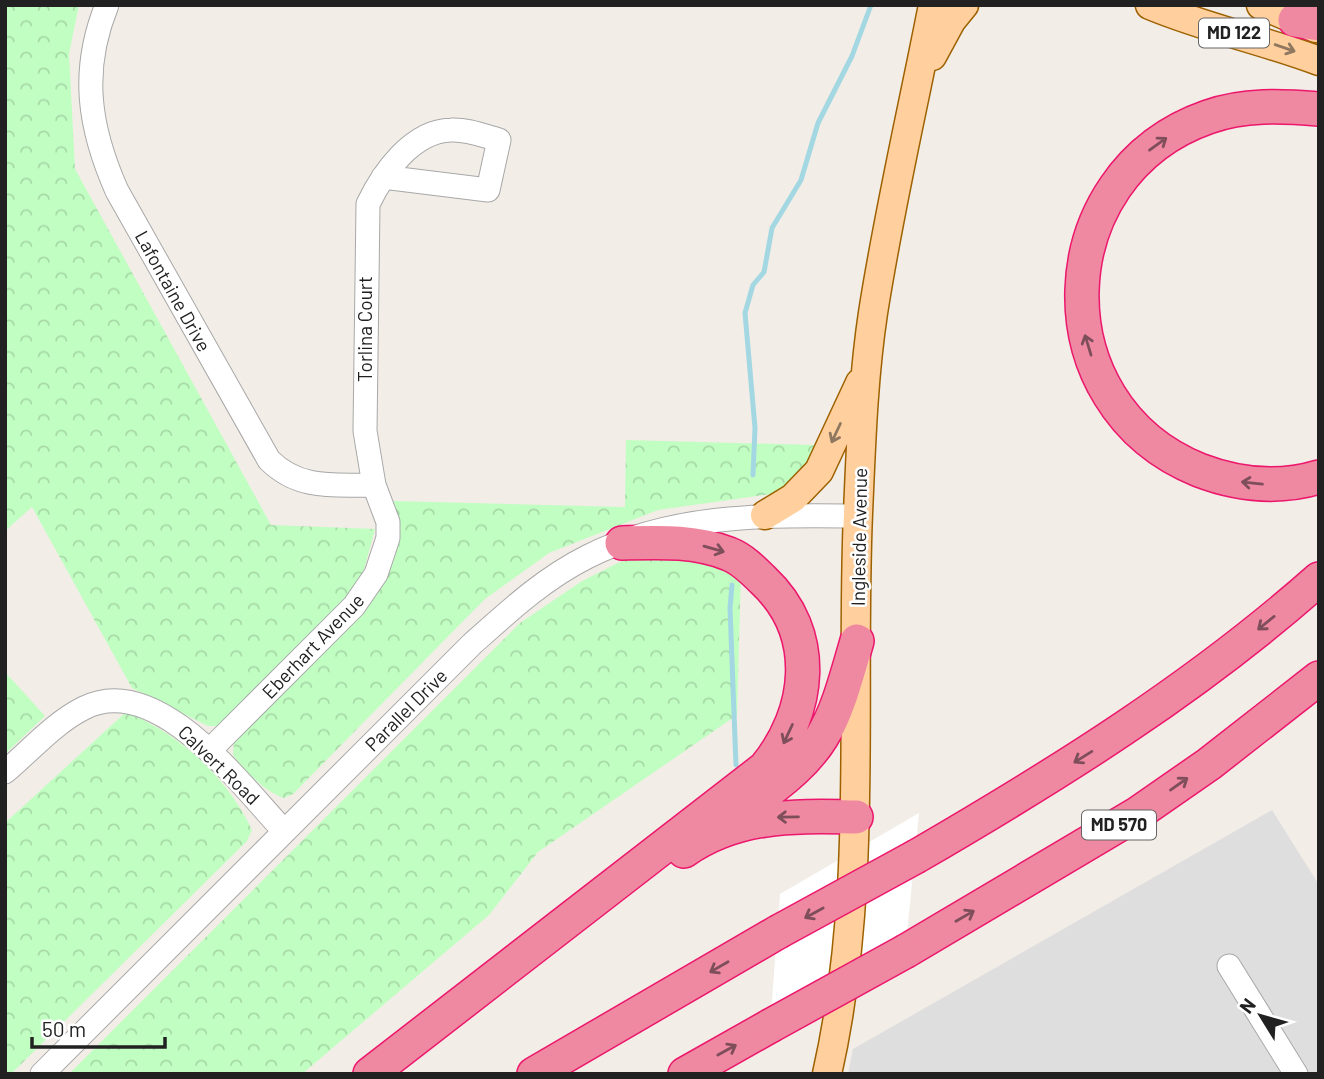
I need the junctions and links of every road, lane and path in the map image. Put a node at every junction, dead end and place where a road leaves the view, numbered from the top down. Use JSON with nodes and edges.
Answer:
{"nodes":[{"id":1,"x":107,"y":5,"type":"edge"},
{"id":2,"x":964,"y":5,"type":"edge"},
{"id":3,"x":1130,"y":5,"type":"edge"},
{"id":4,"x":1150,"y":5,"type":"edge"},
{"id":5,"x":1261,"y":5,"type":"edge"},
{"id":6,"x":929,"y":11,"type":"edge"},
{"id":7,"x":1184,"y":19,"type":"junction"},
{"id":8,"x":1311,"y":24,"type":"edge"},
{"id":9,"x":1319,"y":61,"type":"edge"},
{"id":10,"x":918,"y":83,"type":"junction"},
{"id":11,"x":1319,"y":109,"type":"edge"},
{"id":12,"x":383,"y":177,"type":"junction"},
{"id":13,"x":866,"y":371,"type":"junction"},
{"id":14,"x":1319,"y":477,"type":"edge"},
{"id":15,"x":374,"y":485,"type":"junction"},
{"id":16,"x":765,"y":515,"type":"junction"},
{"id":17,"x":858,"y":516,"type":"junction"},
{"id":18,"x":622,"y":542,"type":"junction"},
{"id":19,"x":1319,"y":579,"type":"edge"},
{"id":20,"x":857,"y":641,"type":"junction"},
{"id":21,"x":1319,"y":678,"type":"edge"},
{"id":22,"x":209,"y":751,"type":"junction"},
{"id":23,"x":5,"y":772,"type":"edge"},
{"id":24,"x":856,"y":817,"type":"junction"},
{"id":25,"x":284,"y":831,"type":"junction"},
{"id":26,"x":703,"y":837,"type":"junction"},
{"id":27,"x":1229,"y":966,"type":"dead end"},
{"id":28,"x":421,"y":1035,"type":"junction"},
{"id":29,"x":42,"y":1074,"type":"edge"},
{"id":30,"x":370,"y":1074,"type":"edge"},
{"id":31,"x":534,"y":1074,"type":"edge"},
{"id":32,"x":685,"y":1074,"type":"edge"},
{"id":33,"x":827,"y":1074,"type":"edge"},
{"id":34,"x":1296,"y":1074,"type":"edge"}],
"edges":[{"from":1,"to":15,"type":"street","name":"Lafontaine Drive"},
{"from":2,"to":10,"type":"main road"},
{"from":3,"to":7,"type":"main road"},
{"from":4,"to":7,"type":"main road","number":"MD 122"},
{"from":5,"to":8,"type":"main road","number":"MD 122"},
{"from":6,"to":10,"type":"main road","name":"Ingleside Avenue"},
{"from":7,"to":9,"type":"main road","number":"MD 122","one_way":true},
{"from":10,"to":13,"type":"main road","name":"Ingleside Avenue"},
{"from":14,"to":11,"type":"highway","one_way":true},
{"from":12,"to":12,"type":"street","name":"Torlina Court"},
{"from":12,"to":15,"type":"street","name":"Torlina Court"},
{"from":13,"to":16,"type":"main road","one_way":true},
{"from":13,"to":17,"type":"main road","name":"Ingleside Avenue"},
{"from":15,"to":22,"type":"street","name":"Eberhart Avenue"},
{"from":16,"to":17,"type":"street","name":"Parallel Drive"},
{"from":16,"to":18,"type":"street","name":"Parallel Drive"},
{"from":17,"to":20,"type":"main road","name":"Ingleside Avenue"},
{"from":18,"to":25,"type":"street","name":"Parallel Drive"},
{"from":18,"to":28,"type":"highway","one_way":true},
{"from":19,"to":31,"type":"highway","one_way":true,"bridge":true},
{"from":20,"to":24,"type":"main road","name":"Ingleside Avenue"},
{"from":20,"to":26,"type":"highway"},
{"from":32,"to":21,"type":"highway","number":"MD 570","one_way":true,"bridge":true},
{"from":22,"to":23,"type":"street","name":"Calvert Road"},
{"from":22,"to":25,"type":"street","name":"Calvert Road"},
{"from":24,"to":26,"type":"highway","one_way":true},
{"from":24,"to":33,"type":"main road","name":"Ingleside Avenue"},
{"from":25,"to":29,"type":"street","name":"Parallel Drive"},
{"from":26,"to":28,"type":"highway"},
{"from":27,"to":34,"type":"street"},
{"from":28,"to":30,"type":"highway"}]}
